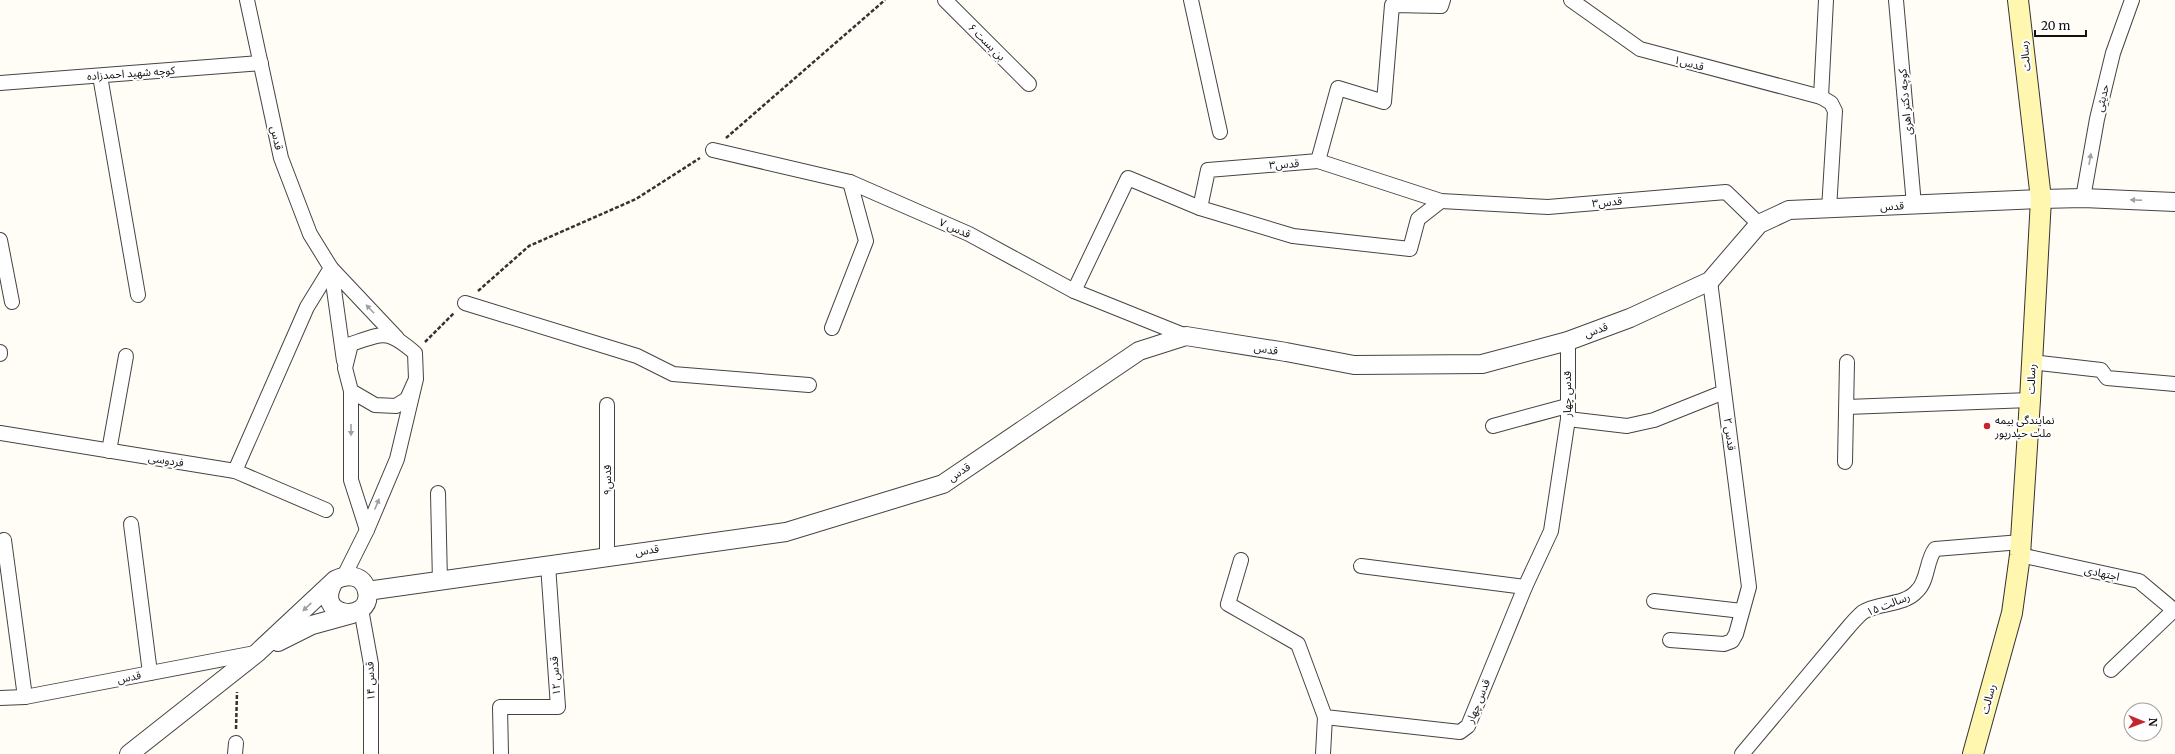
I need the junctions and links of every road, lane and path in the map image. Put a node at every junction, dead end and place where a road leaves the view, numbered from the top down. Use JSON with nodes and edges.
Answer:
{"nodes":[{"id":1,"x":247,"y":0,"type":"edge"},
{"id":2,"x":885,"y":0,"type":"edge"},
{"id":3,"x":945,"y":0,"type":"edge"},
{"id":4,"x":1191,"y":0,"type":"edge"},
{"id":5,"x":1443,"y":0,"type":"edge"},
{"id":6,"x":1826,"y":0,"type":"edge"},
{"id":7,"x":1896,"y":0,"type":"edge"},
{"id":8,"x":2018,"y":0,"type":"edge"},
{"id":9,"x":2132,"y":0,"type":"edge"},
{"id":10,"x":1574,"y":1,"type":"edge"},
{"id":11,"x":261,"y":63,"type":"junction"},
{"id":12,"x":100,"y":76,"type":"junction"},
{"id":13,"x":0,"y":84,"type":"edge"},
{"id":14,"x":1029,"y":84,"type":"dead end"},
{"id":15,"x":1820,"y":97,"type":"junction"},
{"id":16,"x":1220,"y":132,"type":"dead end"},
{"id":17,"x":713,"y":150,"type":"junction"},
{"id":18,"x":1318,"y":161,"type":"junction"},
{"id":19,"x":850,"y":182,"type":"junction"},
{"id":20,"x":2083,"y":198,"type":"junction"},
{"id":21,"x":2041,"y":199,"type":"junction"},
{"id":22,"x":1441,"y":201,"type":"junction"},
{"id":23,"x":2175,"y":202,"type":"edge"},
{"id":24,"x":1914,"y":205,"type":"junction"},
{"id":25,"x":1200,"y":208,"type":"junction"},
{"id":26,"x":1829,"y":209,"type":"junction"},
{"id":27,"x":1760,"y":224,"type":"junction"},
{"id":28,"x":0,"y":240,"type":"edge"},
{"id":29,"x":331,"y":268,"type":"junction"},
{"id":30,"x":1710,"y":281,"type":"junction"},
{"id":31,"x":1074,"y":291,"type":"junction"},
{"id":32,"x":138,"y":295,"type":"dead end"},
{"id":33,"x":12,"y":302,"type":"dead end"},
{"id":34,"x":465,"y":302,"type":"junction"},
{"id":35,"x":832,"y":328,"type":"dead end"},
{"id":36,"x":1186,"y":336,"type":"junction"},
{"id":37,"x":397,"y":338,"type":"junction"},
{"id":38,"x":1568,"y":340,"type":"junction"},
{"id":39,"x":414,"y":353,"type":"junction"},
{"id":40,"x":126,"y":356,"type":"dead end"},
{"id":41,"x":1848,"y":362,"type":"dead end"},
{"id":42,"x":2031,"y":362,"type":"junction"},
{"id":43,"x":346,"y":368,"type":"junction"},
{"id":44,"x":416,"y":379,"type":"junction"},
{"id":45,"x":809,"y":384,"type":"dead end"},
{"id":46,"x":2175,"y":384,"type":"edge"},
{"id":47,"x":351,"y":391,"type":"junction"},
{"id":48,"x":1724,"y":392,"type":"junction"},
{"id":49,"x":2030,"y":400,"type":"junction"},
{"id":50,"x":607,"y":405,"type":"dead end"},
{"id":51,"x":1847,"y":407,"type":"junction"},
{"id":52,"x":1567,"y":413,"type":"junction"},
{"id":53,"x":1493,"y":426,"type":"dead end"},
{"id":54,"x":0,"y":434,"type":"edge"},
{"id":55,"x":109,"y":451,"type":"junction"},
{"id":56,"x":1845,"y":462,"type":"dead end"},
{"id":57,"x":235,"y":471,"type":"junction"},
{"id":58,"x":438,"y":493,"type":"dead end"},
{"id":59,"x":326,"y":510,"type":"dead end"},
{"id":60,"x":132,"y":524,"type":"dead end"},
{"id":61,"x":366,"y":530,"type":"junction"},
{"id":62,"x":4,"y":540,"type":"dead end"},
{"id":63,"x":2020,"y":549,"type":"junction"},
{"id":64,"x":607,"y":556,"type":"junction"},
{"id":65,"x":1241,"y":560,"type":"dead end"},
{"id":66,"x":548,"y":565,"type":"junction"},
{"id":67,"x":1360,"y":566,"type":"dead end"},
{"id":68,"x":339,"y":578,"type":"junction"},
{"id":69,"x":440,"y":582,"type":"junction"},
{"id":70,"x":1524,"y":587,"type":"junction"},
{"id":71,"x":367,"y":591,"type":"junction"},
{"id":72,"x":1654,"y":601,"type":"dead end"},
{"id":73,"x":1742,"y":610,"type":"junction"},
{"id":74,"x":2175,"y":610,"type":"edge"},
{"id":75,"x":356,"y":611,"type":"junction"},
{"id":76,"x":1670,"y":640,"type":"dead end"},
{"id":77,"x":258,"y":653,"type":"junction"},
{"id":78,"x":237,"y":668,"type":"junction"},
{"id":79,"x":2111,"y":670,"type":"dead end"},
{"id":80,"x":150,"y":674,"type":"junction"},
{"id":81,"x":25,"y":697,"type":"junction"},
{"id":82,"x":0,"y":698,"type":"edge"},
{"id":83,"x":1325,"y":717,"type":"junction"},
{"id":84,"x":236,"y":749,"type":"edge"},
{"id":85,"x":1748,"y":752,"type":"edge"},
{"id":86,"x":129,"y":754,"type":"edge"},
{"id":87,"x":371,"y":754,"type":"edge"},
{"id":88,"x":501,"y":754,"type":"edge"},
{"id":89,"x":1323,"y":754,"type":"edge"},
{"id":90,"x":1973,"y":754,"type":"edge"}],
"edges":[{"from":1,"to":11,"type":"street","name":"قدس"},
{"from":2,"to":17,"type":"path"},
{"from":3,"to":14,"type":"street","name":"بن بست ۶"},
{"from":4,"to":16,"type":"street"},
{"from":5,"to":18,"type":"street"},
{"from":6,"to":15,"type":"street"},
{"from":7,"to":24,"type":"street","name":"کوچه دکتر اهری"},
{"from":8,"to":21,"type":"main road","name":"رسالت"},
{"from":20,"to":9,"type":"street","name":"حدیثی","one_way":true},
{"from":10,"to":15,"type":"street","name":"قدس۱"},
{"from":11,"to":12,"type":"street","name":"کوچه شهید احمدزاده"},
{"from":11,"to":29,"type":"street","name":"قدس"},
{"from":12,"to":13,"type":"street","name":"کوچه شهید احمدزاده"},
{"from":12,"to":32,"type":"street"},
{"from":15,"to":26,"type":"street","name":"قدس۱"},
{"from":17,"to":19,"type":"street","name":"قدس ۷"},
{"from":17,"to":34,"type":"path"},
{"from":18,"to":22,"type":"street","name":"قدس۳"},
{"from":18,"to":25,"type":"street","name":"قدس۳"},
{"from":19,"to":31,"type":"street","name":"قدس ۷"},
{"from":19,"to":35,"type":"street"},
{"from":20,"to":21,"type":"street","name":"قدس"},
{"from":23,"to":20,"type":"street","name":"قدس","one_way":true},
{"from":21,"to":24,"type":"street","name":"قدس"},
{"from":21,"to":42,"type":"main road","name":"رسالت"},
{"from":22,"to":25,"type":"street"},
{"from":22,"to":27,"type":"street","name":"قدس۳"},
{"from":24,"to":26,"type":"street","name":"قدس"},
{"from":25,"to":31,"type":"street"},
{"from":26,"to":27,"type":"street","name":"قدس"},
{"from":27,"to":30,"type":"street","name":"قدس"},
{"from":28,"to":33,"type":"street"},
{"from":37,"to":29,"type":"street","one_way":true},
{"from":29,"to":43,"type":"street"},
{"from":29,"to":57,"type":"street"},
{"from":30,"to":38,"type":"street","name":"قدس"},
{"from":30,"to":48,"type":"street","name":"قدس ۲"},
{"from":31,"to":36,"type":"street","name":"قدس ۷"},
{"from":34,"to":39,"type":"path"},
{"from":34,"to":45,"type":"street"},
{"from":36,"to":38,"type":"street","name":"قدس"},
{"from":36,"to":64,"type":"street","name":"قدس"},
{"from":37,"to":39,"type":"street"},
{"from":37,"to":43,"type":"street"},
{"from":38,"to":52,"type":"street","name":"قدس چهار"},
{"from":39,"to":44,"type":"street"},
{"from":40,"to":55,"type":"street"},
{"from":41,"to":51,"type":"street"},
{"from":42,"to":46,"type":"street"},
{"from":42,"to":49,"type":"main road","name":"رسالت"},
{"from":43,"to":47,"type":"street"},
{"from":44,"to":47,"type":"street"},
{"from":61,"to":44,"type":"street","name":"قدس","one_way":true},
{"from":47,"to":61,"type":"street","one_way":true},
{"from":48,"to":52,"type":"street"},
{"from":48,"to":73,"type":"street","name":"قدس ۲"},
{"from":49,"to":51,"type":"street"},
{"from":49,"to":63,"type":"main road","name":"رسالت"},
{"from":50,"to":64,"type":"street","name":"قدس۹"},
{"from":51,"to":56,"type":"street"},
{"from":52,"to":53,"type":"street"},
{"from":52,"to":70,"type":"street","name":"قدس چهار"},
{"from":54,"to":55,"type":"street","name":"فردوسی"},
{"from":55,"to":57,"type":"street","name":"فردوسی"},
{"from":57,"to":59,"type":"street","name":"فردوسی"},
{"from":58,"to":69,"type":"street"},
{"from":60,"to":80,"type":"street"},
{"from":61,"to":68,"type":"street","name":"قدس"},
{"from":62,"to":81,"type":"street"},
{"from":63,"to":74,"type":"street","name":"اجتهادی"},
{"from":63,"to":85,"type":"street","name":"رسالت ۱۵"},
{"from":63,"to":90,"type":"main road","name":"رسالت"},
{"from":64,"to":66,"type":"street","name":"قدس"},
{"from":65,"to":83,"type":"street"},
{"from":66,"to":69,"type":"street","name":"قدس"},
{"from":66,"to":88,"type":"street","name":"قدس ۱۲"},
{"from":67,"to":70,"type":"street"},
{"from":68,"to":71,"type":"street"},
{"from":68,"to":75,"type":"street"},
{"from":68,"to":77,"type":"street","name":"قدس","one_way":true},
{"from":69,"to":71,"type":"street","name":"قدس"},
{"from":70,"to":83,"type":"street","name":"قدس چهار"},
{"from":71,"to":75,"type":"street"},
{"from":72,"to":73,"type":"street"},
{"from":73,"to":76,"type":"street"},
{"from":74,"to":79,"type":"street"},
{"from":75,"to":77,"type":"street","name":"قدس"},
{"from":75,"to":87,"type":"street","name":"قدس ۱۴"},
{"from":77,"to":78,"type":"street","name":"قدس"},
{"from":77,"to":80,"type":"street","name":"قدس"},
{"from":78,"to":84,"type":"path"},
{"from":78,"to":86,"type":"street","name":"قدس"},
{"from":80,"to":81,"type":"street","name":"قدس"},
{"from":81,"to":82,"type":"street","name":"قدس"},
{"from":83,"to":89,"type":"street"}]}
